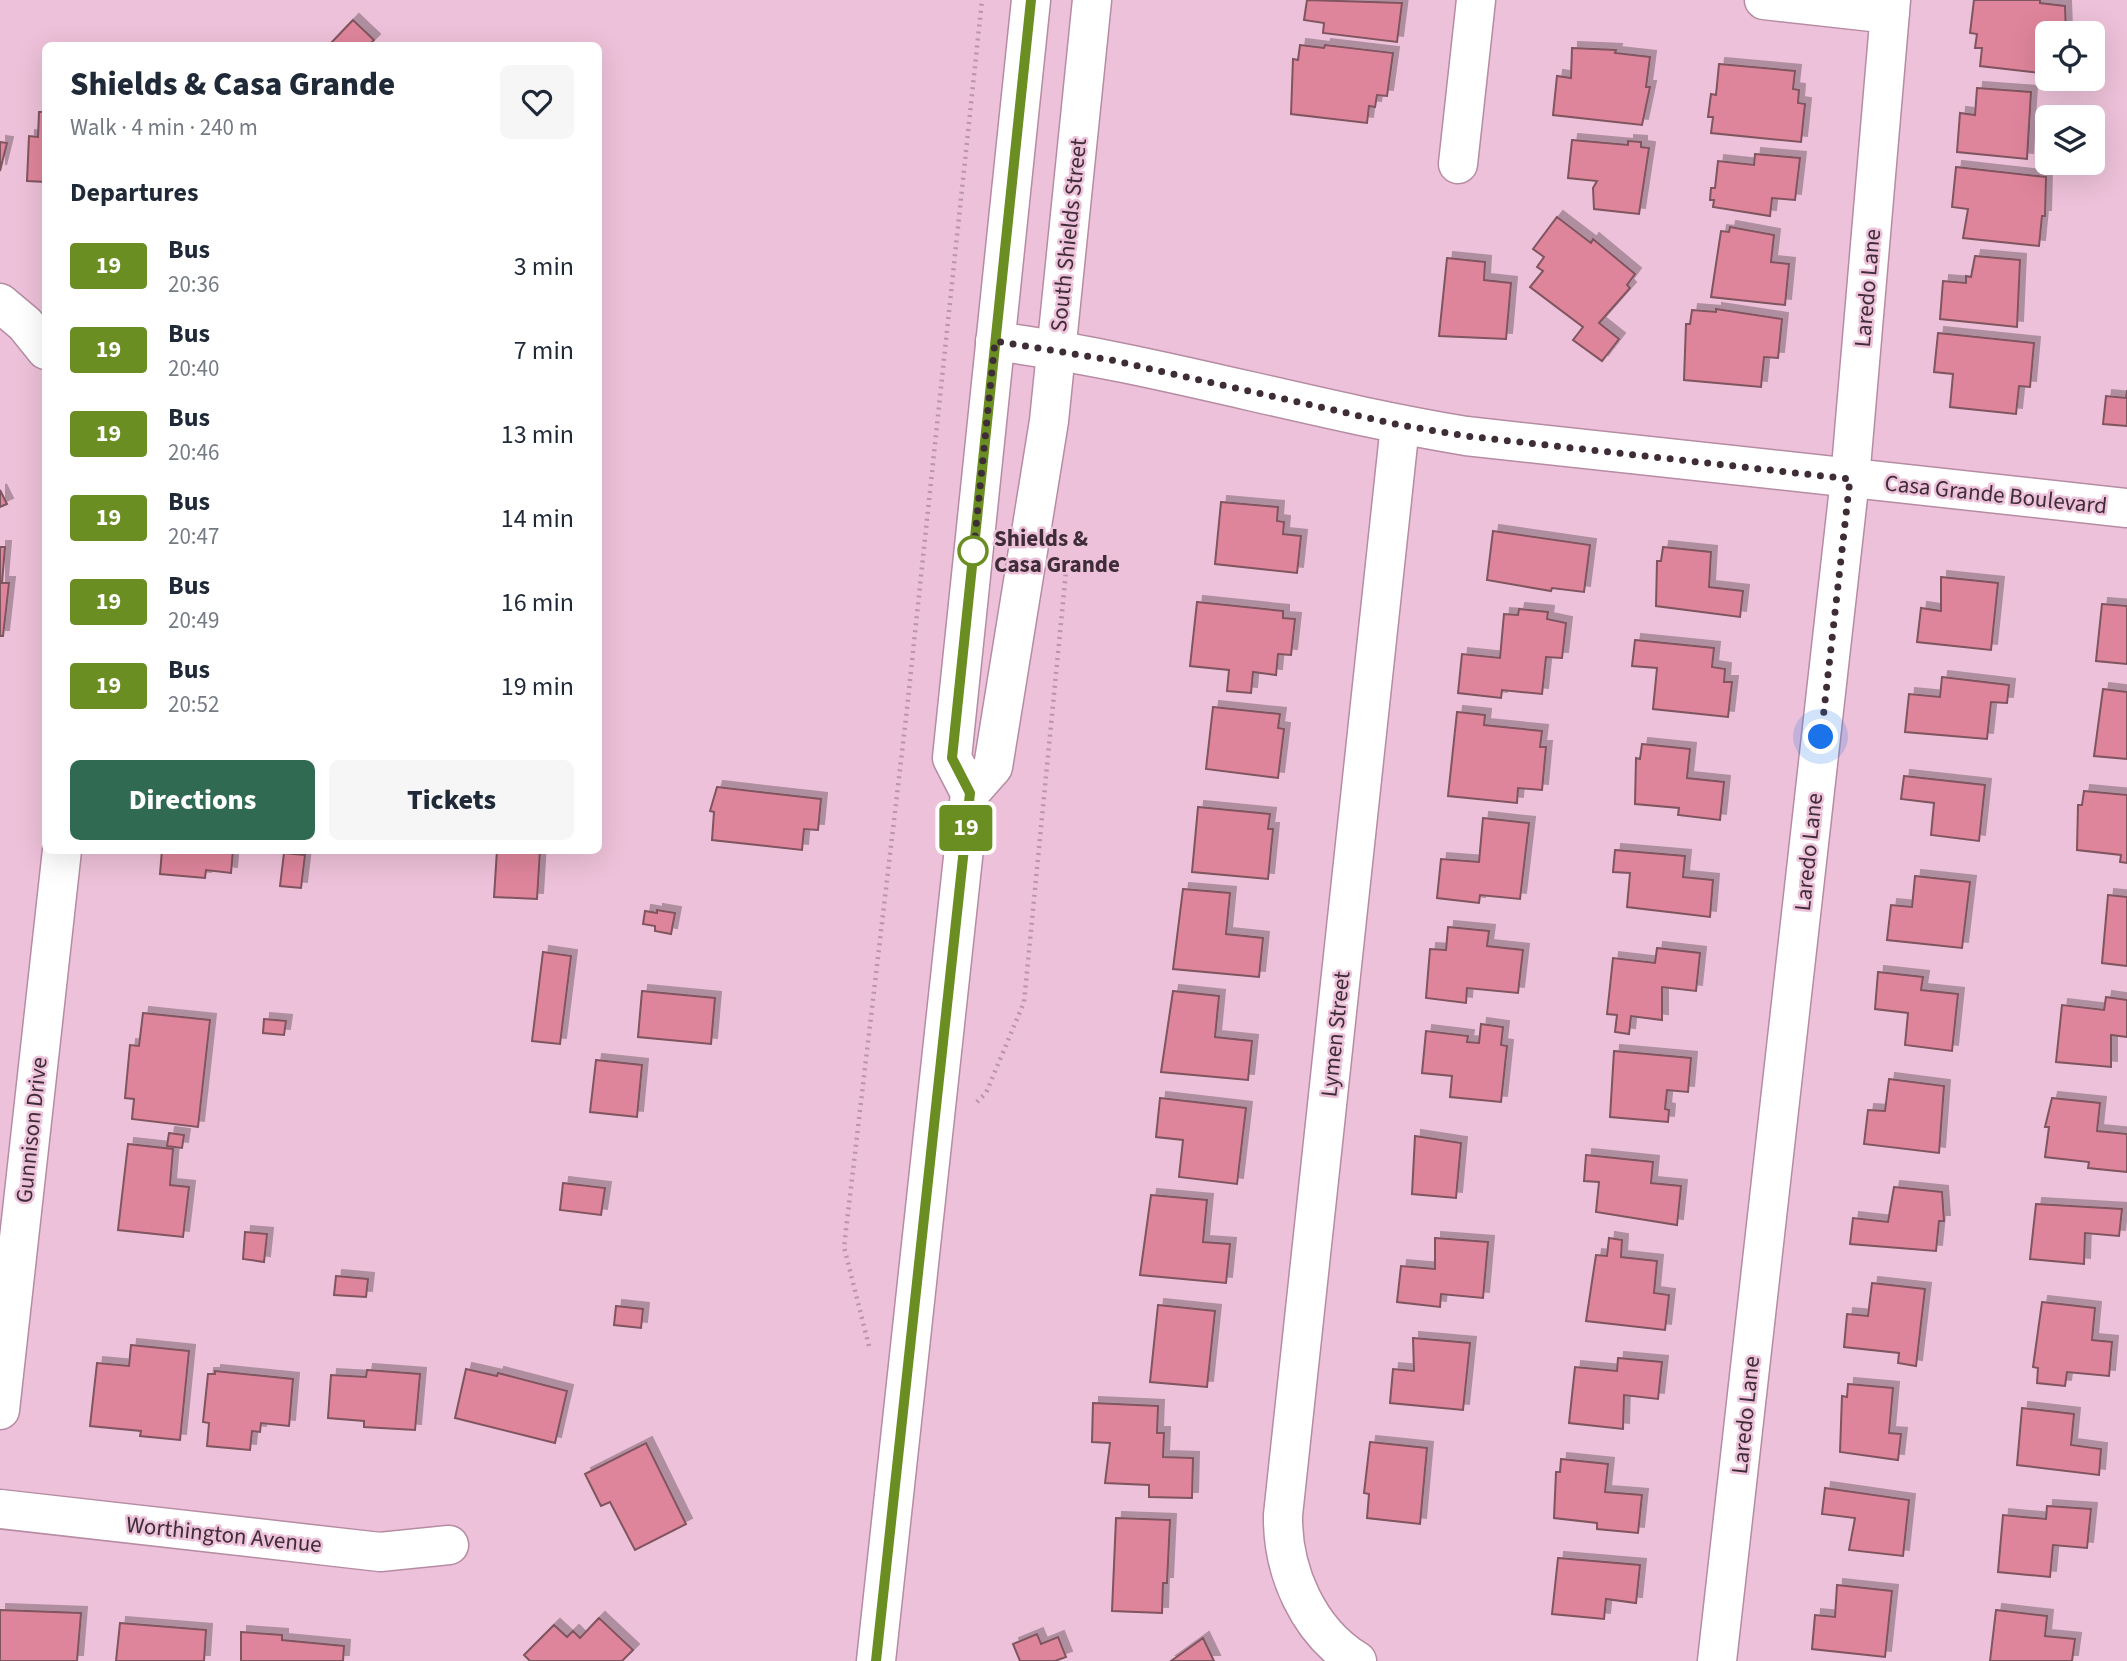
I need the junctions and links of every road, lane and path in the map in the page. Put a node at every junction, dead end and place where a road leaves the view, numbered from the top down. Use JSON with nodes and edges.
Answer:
{"nodes":[{"id":1,"x":982,"y":0,"type":"edge"},
{"id":2,"x":1031,"y":0,"type":"edge"},
{"id":3,"x":1092,"y":0,"type":"edge"},
{"id":4,"x":1476,"y":0,"type":"edge"},
{"id":5,"x":1764,"y":0,"type":"edge"},
{"id":6,"x":1891,"y":7,"type":"edge"},
{"id":7,"x":1458,"y":164,"type":"dead end"},
{"id":8,"x":0,"y":303,"type":"edge"},
{"id":9,"x":995,"y":341,"type":"junction"},
{"id":10,"x":42,"y":343,"type":"edge"},
{"id":11,"x":1056,"y":349,"type":"junction"},
{"id":12,"x":1400,"y":425,"type":"junction"},
{"id":13,"x":1850,"y":479,"type":"junction"},
{"id":14,"x":2127,"y":508,"type":"edge"},
{"id":15,"x":1069,"y":566,"type":"dead end"},
{"id":16,"x":970,"y":793,"type":"junction"},
{"id":17,"x":62,"y":854,"type":"edge"},
{"id":18,"x":932,"y":1150,"type":"junction"},
{"id":19,"x":871,"y":1352,"type":"dead end"},
{"id":20,"x":0,"y":1410,"type":"edge"},
{"id":21,"x":0,"y":1509,"type":"edge"},
{"id":22,"x":449,"y":1545,"type":"dead end"},
{"id":23,"x":876,"y":1661,"type":"edge"},
{"id":24,"x":1357,"y":1661,"type":"edge"},
{"id":25,"x":1717,"y":1661,"type":"edge"}],
"edges":[{"from":1,"to":19,"type":"path"},
{"from":2,"to":9,"type":"street"},
{"from":3,"to":11,"type":"street","name":"South Shields Street"},
{"from":4,"to":7,"type":"street"},
{"from":5,"to":6,"type":"street"},
{"from":6,"to":13,"type":"street","name":"Laredo Lane"},
{"from":8,"to":10,"type":"street"},
{"from":9,"to":11,"type":"street","name":"Casa Grande Boulevard"},
{"from":9,"to":16,"type":"street"},
{"from":11,"to":12,"type":"street","name":"Casa Grande Boulevard"},
{"from":11,"to":16,"type":"street","name":"South Shields Street"},
{"from":12,"to":13,"type":"street","name":"Casa Grande Boulevard"},
{"from":12,"to":24,"type":"street","name":"Lymen Street"},
{"from":13,"to":14,"type":"street","name":"Casa Grande Boulevard"},
{"from":13,"to":25,"type":"street","name":"Laredo Lane"},
{"from":15,"to":18,"type":"path"},
{"from":16,"to":18,"type":"street"},
{"from":17,"to":20,"type":"street","name":"Gunnison Drive"},
{"from":18,"to":23,"type":"street"},
{"from":21,"to":22,"type":"street","name":"Worthington Avenue"}]}
